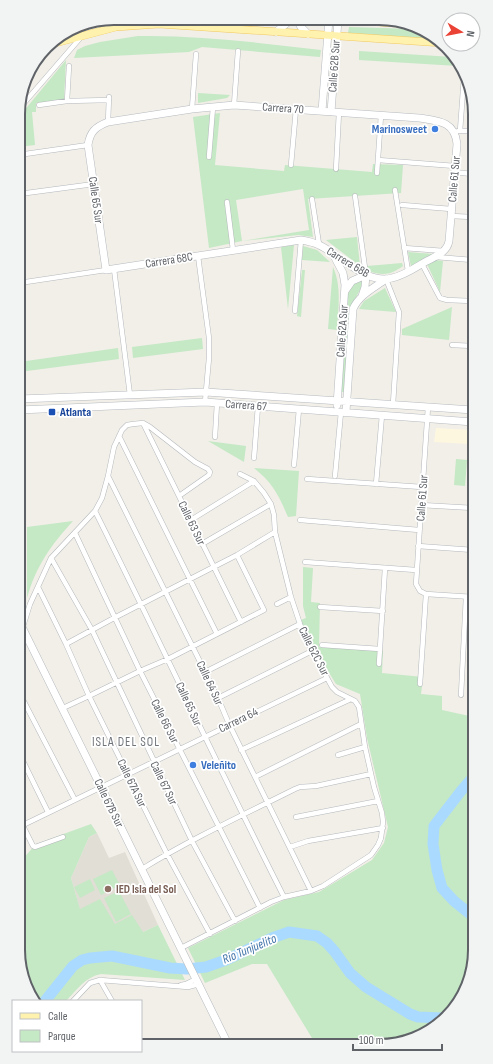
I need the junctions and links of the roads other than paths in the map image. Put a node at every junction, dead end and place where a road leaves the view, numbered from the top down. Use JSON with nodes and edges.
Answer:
{"nodes":[{"id":1,"x":145,"y":25,"type":"edge"},
{"id":2,"x":174,"y":25,"type":"edge"},
{"id":3,"x":285,"y":25,"type":"edge"},
{"id":4,"x":300,"y":25,"type":"edge"},
{"id":5,"x":329,"y":25,"type":"edge"},
{"id":6,"x":337,"y":25,"type":"edge"},
{"id":7,"x":276,"y":32,"type":"junction"},
{"id":8,"x":308,"y":34,"type":"junction"},
{"id":9,"x":84,"y":35,"type":"junction"},
{"id":10,"x":328,"y":36,"type":"junction"},
{"id":11,"x":336,"y":36,"type":"junction"},
{"id":12,"x":63,"y":41,"type":"edge"},
{"id":13,"x":432,"y":42,"type":"edge"},
{"id":14,"x":238,"y":51,"type":"dead end"},
{"id":15,"x":196,"y":54,"type":"dead end"},
{"id":16,"x":69,"y":66,"type":"dead end"},
{"id":17,"x":463,"y":85,"type":"edge"},
{"id":18,"x":26,"y":101,"type":"edge"},
{"id":19,"x":67,"y":101,"type":"junction"},
{"id":20,"x":234,"y":105,"type":"junction"},
{"id":21,"x":39,"y":106,"type":"dead end"},
{"id":22,"x":213,"y":107,"type":"junction"},
{"id":23,"x":192,"y":109,"type":"junction"},
{"id":24,"x":296,"y":109,"type":"junction"},
{"id":25,"x":322,"y":111,"type":"junction"},
{"id":26,"x":331,"y":112,"type":"junction"},
{"id":27,"x":339,"y":112,"type":"junction"},
{"id":28,"x":381,"y":115,"type":"junction"},
{"id":29,"x":108,"y":122,"type":"junction"},
{"id":30,"x":93,"y":130,"type":"joint"},
{"id":31,"x":456,"y":131,"type":"junction"},
{"id":32,"x":468,"y":131,"type":"edge"},
{"id":33,"x":88,"y":145,"type":"junction"},
{"id":34,"x":25,"y":154,"type":"edge"},
{"id":35,"x":209,"y":157,"type":"dead end"},
{"id":36,"x":378,"y":160,"type":"junction"},
{"id":37,"x":291,"y":165,"type":"dead end"},
{"id":38,"x":336,"y":169,"type":"dead end"},
{"id":39,"x":454,"y":169,"type":"junction"},
{"id":40,"x":378,"y":173,"type":"dead end"},
{"id":41,"x":468,"y":173,"type":"edge"},
{"id":42,"x":94,"y":184,"type":"junction"},
{"id":43,"x":395,"y":190,"type":"dead end"},
{"id":44,"x":25,"y":193,"type":"edge"},
{"id":45,"x":354,"y":196,"type":"dead end"},
{"id":46,"x":312,"y":199,"type":"dead end"},
{"id":47,"x":227,"y":202,"type":"dead end"},
{"id":48,"x":402,"y":205,"type":"dead end"},
{"id":49,"x":451,"y":212,"type":"junction"},
{"id":50,"x":468,"y":216,"type":"edge"},
{"id":51,"x":301,"y":240,"type":"junction"},
{"id":52,"x":319,"y":244,"type":"junction"},
{"id":53,"x":404,"y":248,"type":"junction"},
{"id":54,"x":233,"y":250,"type":"junction"},
{"id":55,"x":444,"y":251,"type":"junction"},
{"id":56,"x":333,"y":254,"type":"junction"},
{"id":57,"x":198,"y":256,"type":"junction"},
{"id":58,"x":435,"y":257,"type":"junction"},
{"id":59,"x":468,"y":260,"type":"edge"},
{"id":60,"x":422,"y":264,"type":"junction"},
{"id":61,"x":110,"y":269,"type":"junction"},
{"id":62,"x":408,"y":271,"type":"junction"},
{"id":63,"x":366,"y":275,"type":"junction"},
{"id":64,"x":386,"y":279,"type":"junction"},
{"id":65,"x":25,"y":282,"type":"edge"},
{"id":66,"x":345,"y":292,"type":"junction"},
{"id":67,"x":361,"y":297,"type":"junction"},
{"id":68,"x":468,"y":301,"type":"edge"},
{"id":69,"x":295,"y":311,"type":"dead end"},
{"id":70,"x":452,"y":345,"type":"dead end"},
{"id":71,"x":468,"y":346,"type":"edge"},
{"id":72,"x":206,"y":392,"type":"junction"},
{"id":73,"x":130,"y":395,"type":"junction"},
{"id":74,"x":25,"y":399,"type":"edge"},
{"id":75,"x":337,"y":400,"type":"junction"},
{"id":76,"x":346,"y":401,"type":"junction"},
{"id":77,"x":205,"y":402,"type":"junction"},
{"id":78,"x":217,"y":403,"type":"junction"},
{"id":79,"x":393,"y":404,"type":"junction"},
{"id":80,"x":258,"y":406,"type":"junction"},
{"id":81,"x":428,"y":407,"type":"junction"},
{"id":82,"x":299,"y":409,"type":"junction"},
{"id":83,"x":25,"y":410,"type":"edge"},
{"id":84,"x":468,"y":410,"type":"edge"},
{"id":85,"x":341,"y":412,"type":"junction"},
{"id":86,"x":382,"y":415,"type":"junction"},
{"id":87,"x":428,"y":418,"type":"junction"},
{"id":88,"x":468,"y":422,"type":"edge"},
{"id":89,"x":143,"y":423,"type":"junction"},
{"id":90,"x":120,"y":436,"type":"junction"},
{"id":91,"x":214,"y":437,"type":"dead end"},
{"id":92,"x":254,"y":458,"type":"dead end"},
{"id":93,"x":294,"y":465,"type":"dead end"},
{"id":94,"x":240,"y":474,"type":"dead end"},
{"id":95,"x":108,"y":476,"type":"junction"},
{"id":96,"x":335,"y":476,"type":"dead end"},
{"id":97,"x":307,"y":480,"type":"dead end"},
{"id":98,"x":254,"y":481,"type":"junction"},
{"id":99,"x":376,"y":484,"type":"junction"},
{"id":100,"x":422,"y":487,"type":"junction"},
{"id":101,"x":179,"y":496,"type":"junction"},
{"id":102,"x":270,"y":504,"type":"junction"},
{"id":103,"x":421,"y":505,"type":"junction"},
{"id":104,"x":468,"y":508,"type":"edge"},
{"id":105,"x":95,"y":511,"type":"junction"},
{"id":106,"x":190,"y":520,"type":"junction"},
{"id":107,"x":300,"y":520,"type":"dead end"},
{"id":108,"x":419,"y":530,"type":"junction"},
{"id":109,"x":275,"y":532,"type":"junction"},
{"id":110,"x":75,"y":533,"type":"junction"},
{"id":111,"x":202,"y":544,"type":"junction"},
{"id":112,"x":418,"y":546,"type":"junction"},
{"id":113,"x":468,"y":550,"type":"edge"},
{"id":114,"x":237,"y":555,"type":"junction"},
{"id":115,"x":51,"y":558,"type":"junction"},
{"id":116,"x":305,"y":562,"type":"dead end"},
{"id":117,"x":214,"y":567,"type":"junction"},
{"id":118,"x":385,"y":568,"type":"junction"},
{"id":119,"x":416,"y":570,"type":"junction"},
{"id":120,"x":190,"y":579,"type":"junction"},
{"id":121,"x":38,"y":587,"type":"junction"},
{"id":122,"x":166,"y":592,"type":"junction"},
{"id":123,"x":426,"y":594,"type":"junction"},
{"id":124,"x":291,"y":597,"type":"junction"},
{"id":125,"x":466,"y":597,"type":"joint"},
{"id":126,"x":277,"y":604,"type":"dead end"},
{"id":127,"x":141,"y":605,"type":"junction"},
{"id":128,"x":320,"y":606,"type":"dead end"},
{"id":129,"x":383,"y":610,"type":"junction"},
{"id":130,"x":114,"y":618,"type":"junction"},
{"id":131,"x":25,"y":620,"type":"edge"},
{"id":132,"x":241,"y":622,"type":"junction"},
{"id":133,"x":300,"y":624,"type":"junction"},
{"id":134,"x":92,"y":630,"type":"junction"},
{"id":135,"x":25,"y":633,"type":"edge"},
{"id":136,"x":217,"y":634,"type":"junction"},
{"id":137,"x":66,"y":644,"type":"junction"},
{"id":138,"x":192,"y":646,"type":"junction"},
{"id":139,"x":322,"y":646,"type":"dead end"},
{"id":140,"x":380,"y":649,"type":"junction"},
{"id":141,"x":312,"y":651,"type":"junction"},
{"id":142,"x":168,"y":659,"type":"junction"},
{"id":143,"x":379,"y":664,"type":"dead end"},
{"id":144,"x":140,"y":671,"type":"junction"},
{"id":145,"x":205,"y":672,"type":"junction"},
{"id":146,"x":327,"y":678,"type":"junction"},
{"id":147,"x":116,"y":683,"type":"junction"},
{"id":148,"x":420,"y":684,"type":"dead end"},
{"id":149,"x":461,"y":695,"type":"dead end"},
{"id":150,"x":89,"y":696,"type":"junction"},
{"id":151,"x":218,"y":698,"type":"junction"},
{"id":152,"x":351,"y":699,"type":"junction"},
{"id":153,"x":25,"y":704,"type":"edge"},
{"id":154,"x":63,"y":708,"type":"junction"},
{"id":155,"x":229,"y":724,"type":"junction"},
{"id":156,"x":361,"y":724,"type":"junction"},
{"id":157,"x":204,"y":737,"type":"junction"},
{"id":158,"x":365,"y":747,"type":"junction"},
{"id":159,"x":179,"y":748,"type":"junction"},
{"id":160,"x":241,"y":750,"type":"junction"},
{"id":161,"x":338,"y":755,"type":"dead end"},
{"id":162,"x":154,"y":762,"type":"junction"},
{"id":163,"x":25,"y":766,"type":"edge"},
{"id":164,"x":128,"y":774,"type":"junction"},
{"id":165,"x":371,"y":774,"type":"junction"},
{"id":166,"x":255,"y":777,"type":"junction"},
{"id":167,"x":101,"y":787,"type":"junction"},
{"id":168,"x":75,"y":800,"type":"junction"},
{"id":169,"x":378,"y":801,"type":"junction"},
{"id":170,"x":267,"y":803,"type":"junction"},
{"id":171,"x":48,"y":812,"type":"junction"},
{"id":172,"x":242,"y":814,"type":"junction"},
{"id":173,"x":296,"y":817,"type":"dead end"},
{"id":174,"x":25,"y":823,"type":"edge"},
{"id":175,"x":219,"y":826,"type":"junction"},
{"id":176,"x":383,"y":828,"type":"junction"},
{"id":177,"x":25,"y":832,"type":"edge"},
{"id":178,"x":63,"y":837,"type":"dead end"},
{"id":179,"x":192,"y":841,"type":"junction"},
{"id":180,"x":290,"y":847,"type":"junction"},
{"id":181,"x":167,"y":854,"type":"junction"},
{"id":182,"x":142,"y":869,"type":"junction"},
{"id":183,"x":311,"y":891,"type":"junction"},
{"id":184,"x":284,"y":897,"type":"junction"},
{"id":185,"x":260,"y":908,"type":"junction"},
{"id":186,"x":235,"y":921,"type":"junction"},
{"id":187,"x":210,"y":934,"type":"junction"},
{"id":188,"x":183,"y":952,"type":"junction"},
{"id":189,"x":100,"y":980,"type":"junction"},
{"id":190,"x":197,"y":982,"type":"junction"},
{"id":191,"x":74,"y":1000,"type":"edge"},
{"id":192,"x":111,"y":1000,"type":"edge"},
{"id":193,"x":226,"y":1039,"type":"edge"}],
"edges":[{"from":1,"to":9,"type":"main road"},
{"from":2,"to":7,"type":"main road"},
{"from":3,"to":7,"type":"street"},
{"from":4,"to":8,"type":"street"},
{"from":5,"to":10,"type":"street","name":"Calle 62B Sur"},
{"from":6,"to":11,"type":"street","name":"Calle 62B Sur"},
{"from":7,"to":8,"type":"main road"},
{"from":8,"to":10,"type":"main road"},
{"from":9,"to":12,"type":"main road"},
{"from":9,"to":18,"type":"street"},
{"from":10,"to":11,"type":"main road"},
{"from":10,"to":25,"type":"street","name":"Calle 62B Sur"},
{"from":11,"to":13,"type":"main road"},
{"from":11,"to":26,"type":"street","name":"Calle 62B Sur"},
{"from":14,"to":20,"type":"street"},
{"from":15,"to":23,"type":"street"},
{"from":16,"to":19,"type":"street"},
{"from":17,"to":31,"type":"street","name":"Calle 61 Sur"},
{"from":19,"to":21,"type":"street"},
{"from":19,"to":29,"type":"street"},
{"from":20,"to":22,"type":"street","name":"Carrera 70"},
{"from":20,"to":24,"type":"street","name":"Carrera 70"},
{"from":22,"to":23,"type":"street","name":"Carrera 70"},
{"from":22,"to":35,"type":"street"},
{"from":23,"to":29,"type":"street","name":"Carrera 70"},
{"from":24,"to":25,"type":"street","name":"Carrera 70"},
{"from":24,"to":37,"type":"street"},
{"from":25,"to":26,"type":"street","name":"Carrera 70"},
{"from":26,"to":27,"type":"street","name":"Carrera 70"},
{"from":27,"to":28,"type":"street","name":"Carrera 70"},
{"from":27,"to":38,"type":"street"},
{"from":28,"to":31,"type":"street","name":"Carrera 70"},
{"from":28,"to":36,"type":"street"},
{"from":29,"to":30,"type":"street","name":"Carrera 70"},
{"from":30,"to":33,"type":"street","name":"Calle 65 Sur"},
{"from":31,"to":32,"type":"street","name":"Carrera 70"},
{"from":31,"to":39,"type":"street","name":"Calle 61 Sur"},
{"from":33,"to":34,"type":"street"},
{"from":33,"to":42,"type":"street","name":"Calle 65 Sur"},
{"from":36,"to":39,"type":"street"},
{"from":36,"to":40,"type":"street"},
{"from":39,"to":41,"type":"street"},
{"from":39,"to":49,"type":"street","name":"Calle 61 Sur"},
{"from":42,"to":44,"type":"street"},
{"from":42,"to":61,"type":"street","name":"Calle 65 Sur"},
{"from":43,"to":53,"type":"street"},
{"from":45,"to":63,"type":"street"},
{"from":46,"to":52,"type":"street"},
{"from":47,"to":54,"type":"street"},
{"from":48,"to":49,"type":"street"},
{"from":49,"to":50,"type":"street"},
{"from":49,"to":55,"type":"street","name":"Calle 61 Sur"},
{"from":51,"to":52,"type":"street","name":"Carrera 68C"},
{"from":51,"to":54,"type":"street","name":"Carrera 68C"},
{"from":51,"to":69,"type":"street"},
{"from":52,"to":56,"type":"street","name":"Carrera 68B"},
{"from":53,"to":55,"type":"street"},
{"from":53,"to":62,"type":"street"},
{"from":54,"to":57,"type":"street","name":"Carrera 68C"},
{"from":55,"to":58,"type":"street","name":"Carrera 68B"},
{"from":56,"to":63,"type":"street","name":"Carrera 68B"},
{"from":56,"to":66,"type":"street","name":"Calle 62A Sur"},
{"from":57,"to":61,"type":"street","name":"Carrera 68C"},
{"from":57,"to":72,"type":"street"},
{"from":58,"to":59,"type":"street"},
{"from":58,"to":60,"type":"street","name":"Carrera 68B"},
{"from":60,"to":62,"type":"street","name":"Carrera 68B"},
{"from":60,"to":68,"type":"street"},
{"from":61,"to":65,"type":"street","name":"Carrera 68C"},
{"from":61,"to":73,"type":"street","name":"Calle 65 Sur"},
{"from":62,"to":64,"type":"street","name":"Carrera 68B"},
{"from":63,"to":64,"type":"street","name":"Carrera 68B"},
{"from":63,"to":66,"type":"street"},
{"from":63,"to":67,"type":"street"},
{"from":64,"to":67,"type":"street","name":"Calle 62A Sur"},
{"from":64,"to":79,"type":"street"},
{"from":66,"to":75,"type":"street","name":"Calle 62A Sur"},
{"from":67,"to":76,"type":"street","name":"Calle 62A Sur"},
{"from":70,"to":71,"type":"street"},
{"from":72,"to":73,"type":"street","name":"Carrera 67"},
{"from":72,"to":75,"type":"street","name":"Carrera 67"},
{"from":72,"to":77,"type":"street"},
{"from":73,"to":74,"type":"street","name":"Carrera 67"},
{"from":75,"to":76,"type":"street","name":"Carrera 67"},
{"from":75,"to":85,"type":"street","name":"Calle 62A Sur"},
{"from":76,"to":79,"type":"street","name":"Carrera 67"},
{"from":76,"to":85,"type":"street","name":"Calle 62A Sur"},
{"from":77,"to":78,"type":"street","name":"Carrera 67"},
{"from":77,"to":83,"type":"street","name":"Carrera 67"},
{"from":78,"to":80,"type":"street","name":"Carrera 67"},
{"from":78,"to":91,"type":"street"},
{"from":79,"to":81,"type":"street","name":"Carrera 67"},
{"from":80,"to":82,"type":"street","name":"Carrera 67"},
{"from":80,"to":92,"type":"street"},
{"from":81,"to":84,"type":"street","name":"Carrera 67"},
{"from":81,"to":87,"type":"street","name":"Calle 61 Sur"},
{"from":82,"to":85,"type":"street","name":"Carrera 67"},
{"from":82,"to":93,"type":"street"},
{"from":85,"to":86,"type":"street","name":"Carrera 67"},
{"from":85,"to":96,"type":"street","name":"Calle 62A Sur"},
{"from":86,"to":87,"type":"street","name":"Carrera 67"},
{"from":86,"to":99,"type":"street"},
{"from":87,"to":88,"type":"street","name":"Carrera 67"},
{"from":87,"to":100,"type":"street","name":"Calle 61 Sur"},
{"from":89,"to":90,"type":"street"},
{"from":89,"to":101,"type":"street","name":"Calle 63 Sur"},
{"from":89,"to":101,"type":"street"},
{"from":90,"to":95,"type":"street"},
{"from":90,"to":120,"type":"street"},
{"from":94,"to":98,"type":"street","name":"Calle 62C Sur"},
{"from":95,"to":105,"type":"street"},
{"from":95,"to":122,"type":"street","name":"Calle 64 Sur"},
{"from":97,"to":99,"type":"street"},
{"from":98,"to":102,"type":"street","name":"Calle 62C Sur"},
{"from":98,"to":106,"type":"street"},
{"from":99,"to":100,"type":"street"},
{"from":100,"to":103,"type":"street","name":"Calle 61 Sur"},
{"from":101,"to":106,"type":"street","name":"Calle 63 Sur"},
{"from":102,"to":109,"type":"street","name":"Calle 62C Sur"},
{"from":102,"to":111,"type":"street"},
{"from":103,"to":104,"type":"street"},
{"from":103,"to":108,"type":"street","name":"Calle 61 Sur"},
{"from":105,"to":110,"type":"street"},
{"from":105,"to":127,"type":"street","name":"Calle 65 Sur"},
{"from":106,"to":111,"type":"street","name":"Calle 63 Sur"},
{"from":107,"to":108,"type":"street"},
{"from":108,"to":112,"type":"street","name":"Calle 61 Sur"},
{"from":109,"to":114,"type":"street"},
{"from":109,"to":124,"type":"street","name":"Calle 62C Sur"},
{"from":110,"to":115,"type":"street"},
{"from":110,"to":130,"type":"street","name":"Calle 66 Sur"},
{"from":111,"to":117,"type":"street","name":"Calle 63 Sur"},
{"from":112,"to":113,"type":"street"},
{"from":112,"to":119,"type":"street","name":"Calle 61 Sur"},
{"from":114,"to":117,"type":"street"},
{"from":114,"to":132,"type":"street"},
{"from":115,"to":121,"type":"street"},
{"from":115,"to":134,"type":"street","name":"Calle 67 Sur"},
{"from":116,"to":118,"type":"street"},
{"from":117,"to":120,"type":"street"},
{"from":117,"to":132,"type":"street","name":"Calle 63 Sur"},
{"from":118,"to":119,"type":"street"},
{"from":118,"to":129,"type":"street"},
{"from":119,"to":123,"type":"street","name":"Calle 61 Sur"},
{"from":120,"to":122,"type":"street"},
{"from":120,"to":136,"type":"street"},
{"from":121,"to":131,"type":"street"},
{"from":121,"to":137,"type":"street","name":"Calle 67A Sur"},
{"from":122,"to":127,"type":"street"},
{"from":122,"to":138,"type":"street","name":"Calle 64 Sur"},
{"from":123,"to":125,"type":"street"},
{"from":123,"to":148,"type":"street"},
{"from":124,"to":126,"type":"street"},
{"from":124,"to":133,"type":"street","name":"Calle 62C Sur"},
{"from":125,"to":149,"type":"street"},
{"from":127,"to":130,"type":"street"},
{"from":127,"to":142,"type":"street","name":"Calle 65 Sur"},
{"from":128,"to":129,"type":"street"},
{"from":129,"to":140,"type":"street"},
{"from":130,"to":134,"type":"street"},
{"from":130,"to":144,"type":"street","name":"Calle 66 Sur"},
{"from":132,"to":136,"type":"street"},
{"from":133,"to":141,"type":"street","name":"Calle 62C Sur"},
{"from":133,"to":145,"type":"street"},
{"from":134,"to":137,"type":"street"},
{"from":134,"to":147,"type":"street","name":"Calle 67 Sur"},
{"from":135,"to":154,"type":"street","name":"Calle 67B Sur"},
{"from":136,"to":138,"type":"street"},
{"from":137,"to":150,"type":"street","name":"Calle 67A Sur"},
{"from":138,"to":142,"type":"street"},
{"from":138,"to":145,"type":"street","name":"Calle 64 Sur"},
{"from":139,"to":140,"type":"street"},
{"from":140,"to":143,"type":"street"},
{"from":141,"to":146,"type":"street","name":"Calle 62C Sur"},
{"from":141,"to":151,"type":"street"},
{"from":142,"to":144,"type":"street"},
{"from":142,"to":157,"type":"street","name":"Calle 65 Sur"},
{"from":144,"to":147,"type":"street"},
{"from":144,"to":159,"type":"street","name":"Calle 66 Sur"},
{"from":145,"to":151,"type":"street","name":"Calle 64 Sur"},
{"from":146,"to":152,"type":"street","name":"Calle 62C Sur"},
{"from":146,"to":155,"type":"street","name":"Carrera 64"},
{"from":147,"to":150,"type":"street"},
{"from":147,"to":162,"type":"street","name":"Calle 67 Sur"},
{"from":150,"to":154,"type":"street"},
{"from":150,"to":164,"type":"street","name":"Calle 67A Sur"},
{"from":151,"to":155,"type":"street","name":"Calle 64 Sur"},
{"from":152,"to":156,"type":"street"},
{"from":152,"to":160,"type":"street"},
{"from":153,"to":168,"type":"street"},
{"from":154,"to":167,"type":"street","name":"Calle 67B Sur"},
{"from":155,"to":157,"type":"street","name":"Carrera 64"},
{"from":155,"to":160,"type":"street","name":"Calle 64 Sur"},
{"from":156,"to":158,"type":"street"},
{"from":156,"to":166,"type":"street"},
{"from":157,"to":159,"type":"street","name":"Carrera 64"},
{"from":157,"to":172,"type":"street","name":"Calle 65 Sur"},
{"from":158,"to":161,"type":"street"},
{"from":158,"to":165,"type":"street"},
{"from":159,"to":162,"type":"street","name":"Carrera 64"},
{"from":159,"to":175,"type":"street","name":"Calle 66 Sur"},
{"from":160,"to":166,"type":"street","name":"Calle 64 Sur"},
{"from":162,"to":164,"type":"street","name":"Carrera 64"},
{"from":162,"to":179,"type":"street","name":"Calle 67 Sur"},
{"from":163,"to":171,"type":"street"},
{"from":164,"to":167,"type":"street","name":"Carrera 64"},
{"from":164,"to":181,"type":"street","name":"Calle 67A Sur"},
{"from":165,"to":169,"type":"street"},
{"from":165,"to":170,"type":"street"},
{"from":166,"to":170,"type":"street","name":"Calle 64 Sur"},
{"from":167,"to":168,"type":"street","name":"Carrera 64"},
{"from":167,"to":182,"type":"street","name":"Calle 67B Sur"},
{"from":168,"to":171,"type":"street","name":"Carrera 64"},
{"from":169,"to":173,"type":"street"},
{"from":169,"to":176,"type":"street"},
{"from":170,"to":172,"type":"street"},
{"from":170,"to":180,"type":"street","name":"Calle 64 Sur"},
{"from":171,"to":174,"type":"street","name":"Carrera 64"},
{"from":172,"to":175,"type":"street"},
{"from":172,"to":184,"type":"street","name":"Calle 65 Sur"},
{"from":175,"to":179,"type":"street"},
{"from":175,"to":185,"type":"street","name":"Calle 66 Sur"},
{"from":176,"to":180,"type":"street"},
{"from":176,"to":183,"type":"street"},
{"from":177,"to":178,"type":"street"},
{"from":179,"to":181,"type":"street"},
{"from":179,"to":186,"type":"street","name":"Calle 67 Sur"},
{"from":180,"to":183,"type":"street","name":"Calle 64 Sur"},
{"from":181,"to":182,"type":"street"},
{"from":181,"to":187,"type":"street","name":"Calle 67A Sur"},
{"from":182,"to":188,"type":"street","name":"Calle 67B Sur"},
{"from":183,"to":184,"type":"street"},
{"from":184,"to":185,"type":"street"},
{"from":185,"to":186,"type":"street"},
{"from":186,"to":187,"type":"street"},
{"from":187,"to":188,"type":"street"},
{"from":188,"to":190,"type":"street","name":"Calle 67B Sur"},
{"from":189,"to":190,"type":"street"},
{"from":189,"to":191,"type":"street"},
{"from":189,"to":192,"type":"street"},
{"from":190,"to":193,"type":"street","name":"Calle 67B Sur"}]}
